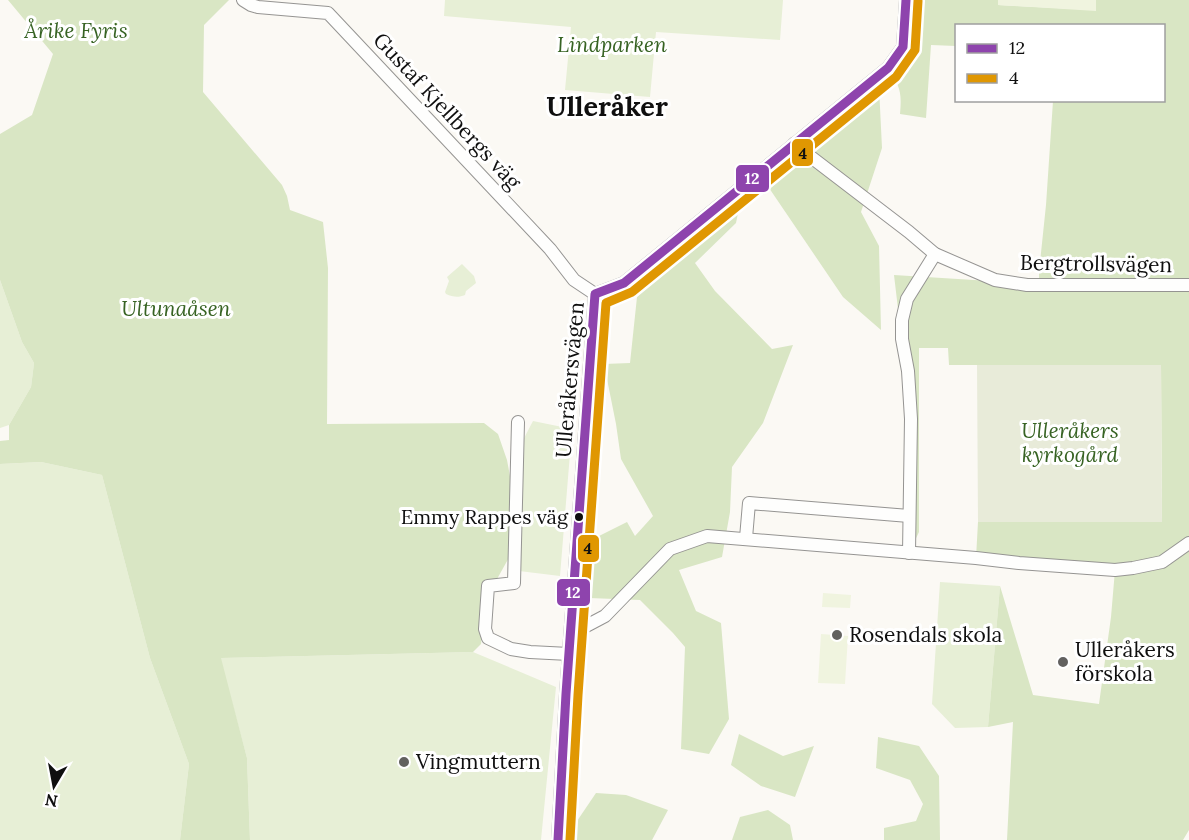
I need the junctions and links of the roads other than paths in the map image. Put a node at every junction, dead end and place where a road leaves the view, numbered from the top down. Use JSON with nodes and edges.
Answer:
{"nodes":[{"id":1,"x":906,"y":0,"type":"edge"},
{"id":2,"x":244,"y":1,"type":"edge"},
{"id":3,"x":794,"y":144,"type":"junction"},
{"id":4,"x":935,"y":254,"type":"junction"},
{"id":5,"x":1189,"y":285,"type":"edge"},
{"id":6,"x":595,"y":294,"type":"junction"},
{"id":7,"x":518,"y":422,"type":"dead end"},
{"id":8,"x":909,"y":516,"type":"junction"},
{"id":9,"x":746,"y":538,"type":"junction"},
{"id":10,"x":1189,"y":543,"type":"edge"},
{"id":11,"x":909,"y":553,"type":"junction"},
{"id":12,"x":571,"y":634,"type":"junction"},
{"id":13,"x":569,"y":654,"type":"junction"},
{"id":14,"x":558,"y":840,"type":"edge"}],
"edges":[{"from":1,"to":3,"type":"street","name":"Ulleråkersvägen"},
{"from":2,"to":6,"type":"street","name":"Gustaf Kjellbergs väg"},
{"from":3,"to":4,"type":"street","name":"Bergtrollsvägen"},
{"from":3,"to":6,"type":"street","name":"Ulleråkersvägen"},
{"from":4,"to":5,"type":"street","name":"Bergtrollsvägen"},
{"from":4,"to":8,"type":"street"},
{"from":6,"to":12,"type":"street","name":"Ulleråkersvägen"},
{"from":7,"to":13,"type":"street"},
{"from":8,"to":9,"type":"street"},
{"from":8,"to":11,"type":"street"},
{"from":9,"to":11,"type":"street"},
{"from":9,"to":12,"type":"street"},
{"from":10,"to":11,"type":"street"},
{"from":12,"to":13,"type":"street","name":"Ulleråkersvägen"},
{"from":13,"to":14,"type":"street","name":"Ulleråkersvägen"}]}
